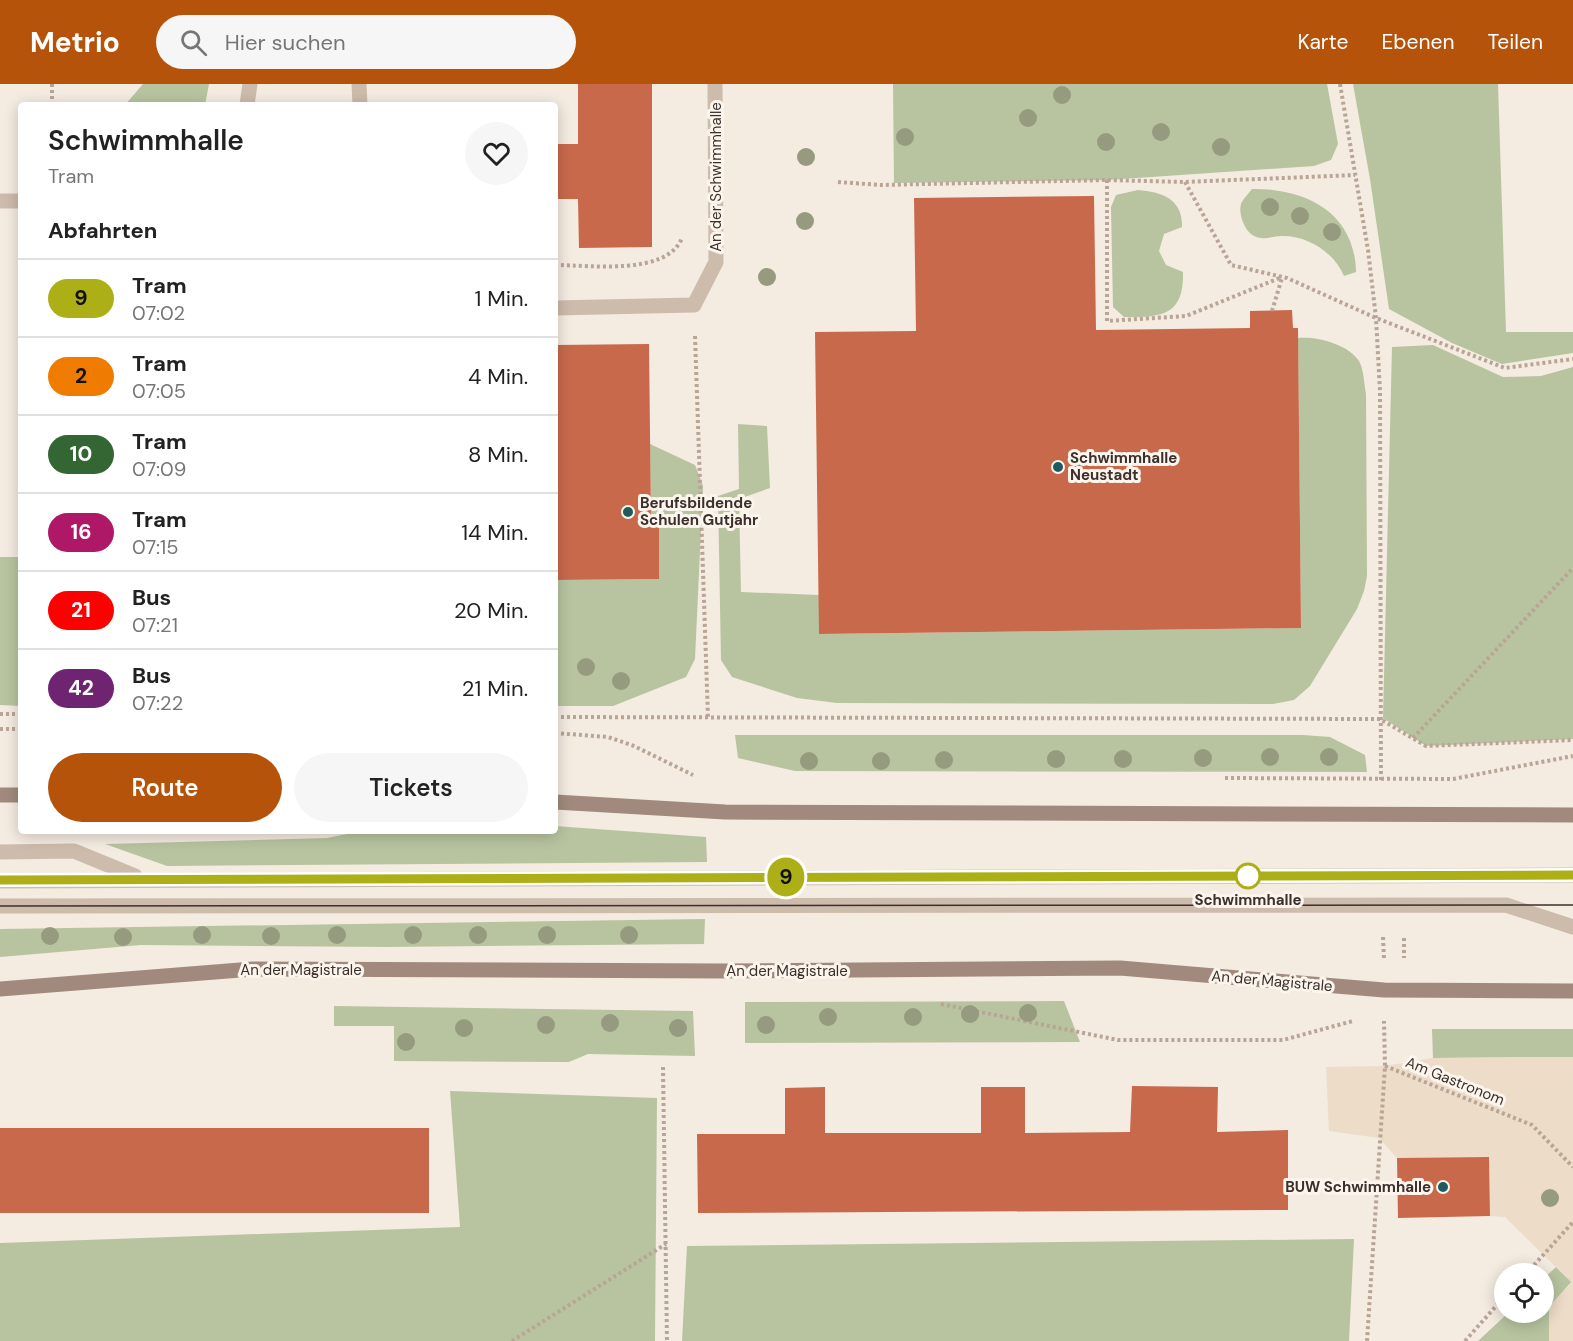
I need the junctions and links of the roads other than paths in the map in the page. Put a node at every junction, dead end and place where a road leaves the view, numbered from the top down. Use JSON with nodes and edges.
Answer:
{"nodes":[{"id":1,"x":250,"y":84,"type":"edge"},
{"id":2,"x":359,"y":84,"type":"edge"},
{"id":3,"x":715,"y":84,"type":"edge"},
{"id":4,"x":247,"y":102,"type":"edge"},
{"id":5,"x":360,"y":102,"type":"edge"},
{"id":6,"x":0,"y":201,"type":"edge"},
{"id":7,"x":18,"y":201,"type":"edge"},
{"id":8,"x":558,"y":308,"type":"edge"},
{"id":9,"x":0,"y":795,"type":"edge"},
{"id":10,"x":18,"y":795,"type":"edge"},
{"id":11,"x":558,"y":802,"type":"edge"},
{"id":12,"x":1573,"y":815,"type":"edge"},
{"id":13,"x":0,"y":852,"type":"edge"},
{"id":14,"x":1573,"y":875,"type":"edge"},
{"id":15,"x":144,"y":879,"type":"junction"},
{"id":16,"x":0,"y":881,"type":"edge"},
{"id":17,"x":0,"y":906,"type":"edge"},
{"id":18,"x":1573,"y":927,"type":"edge"},
{"id":19,"x":0,"y":989,"type":"edge"},
{"id":20,"x":1573,"y":991,"type":"edge"}],
"edges":[{"from":1,"to":4,"type":"street"},
{"from":2,"to":5,"type":"street"},
{"from":3,"to":8,"type":"street","name":"An der Schwimmhalle"},
{"from":6,"to":7,"type":"street"},
{"from":9,"to":10,"type":"main road"},
{"from":11,"to":12,"type":"main road"},
{"from":13,"to":15,"type":"street"},
{"from":14,"to":15,"type":"street"},
{"from":15,"to":16,"type":"street"},
{"from":17,"to":18,"type":"street"},
{"from":19,"to":20,"type":"main road","name":"An der Magistrale"}]}
